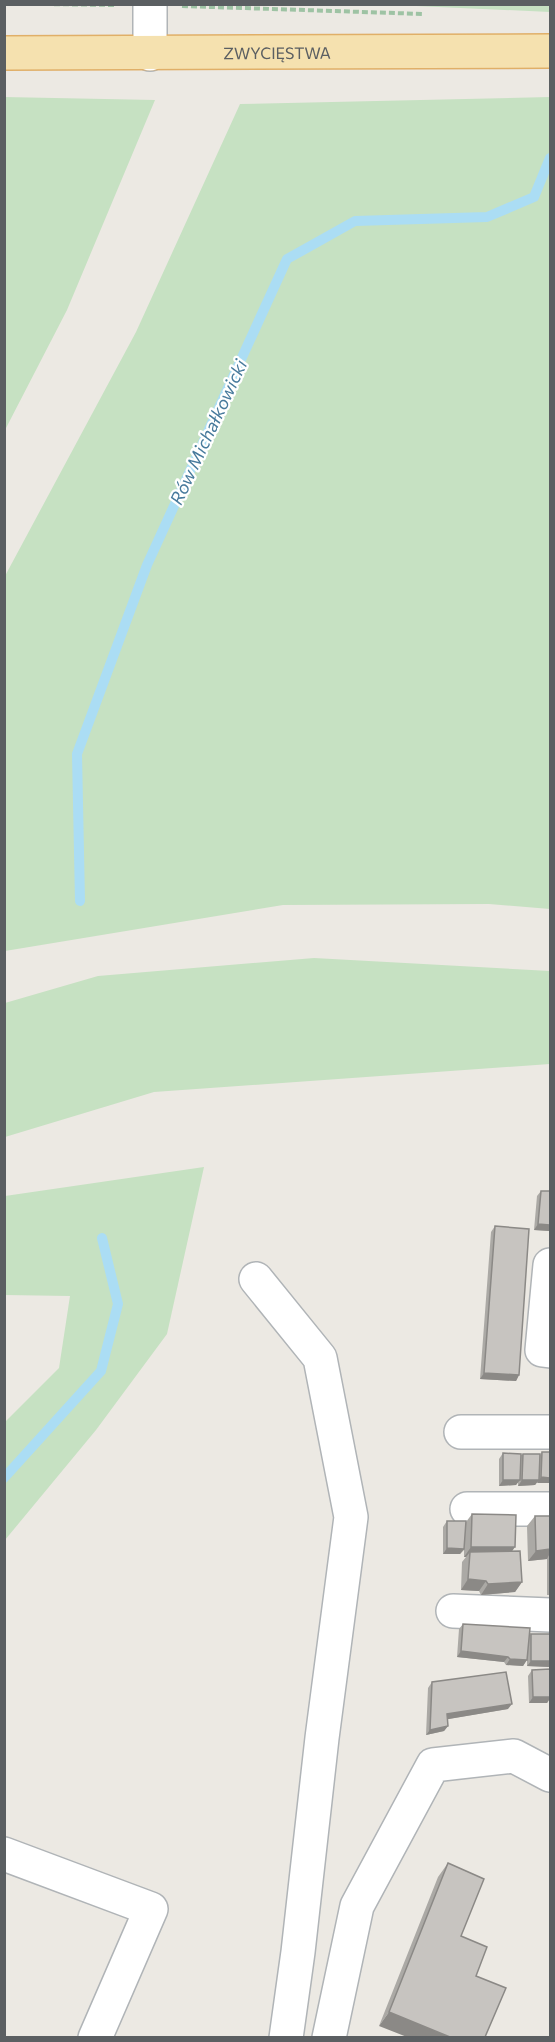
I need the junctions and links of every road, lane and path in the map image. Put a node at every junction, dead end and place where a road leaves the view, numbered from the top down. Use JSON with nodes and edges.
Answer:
{"nodes":[{"id":1,"x":45,"y":4,"type":"edge"},
{"id":2,"x":150,"y":5,"type":"edge"},
{"id":3,"x":433,"y":15,"type":"dead end"},
{"id":4,"x":550,"y":51,"type":"edge"},
{"id":5,"x":4,"y":52,"type":"edge"},
{"id":6,"x":150,"y":54,"type":"junction"},
{"id":7,"x":550,"y":1264,"type":"edge"},
{"id":8,"x":256,"y":1279,"type":"dead end"},
{"id":9,"x":550,"y":1351,"type":"edge"},
{"id":10,"x":461,"y":1432,"type":"dead end"},
{"id":11,"x":550,"y":1432,"type":"edge"},
{"id":12,"x":467,"y":1509,"type":"dead end"},
{"id":13,"x":550,"y":1509,"type":"edge"},
{"id":14,"x":453,"y":1611,"type":"dead end"},
{"id":15,"x":550,"y":1615,"type":"edge"},
{"id":16,"x":550,"y":1775,"type":"edge"},
{"id":17,"x":4,"y":1854,"type":"edge"},
{"id":18,"x":95,"y":2037,"type":"edge"},
{"id":19,"x":286,"y":2037,"type":"edge"},
{"id":20,"x":329,"y":2037,"type":"edge"}],
"edges":[{"from":1,"to":2,"type":"path"},
{"from":2,"to":3,"type":"path"},
{"from":2,"to":6,"type":"lane"},
{"from":4,"to":6,"type":"main road","name":"ZWYCIĘSTWA"},
{"from":5,"to":6,"type":"main road","name":"ZWYCIĘSTWA"},
{"from":7,"to":9,"type":"lane"},
{"from":8,"to":19,"type":"lane"},
{"from":10,"to":11,"type":"lane"},
{"from":12,"to":13,"type":"lane"},
{"from":14,"to":15,"type":"lane"},
{"from":16,"to":20,"type":"lane"},
{"from":17,"to":18,"type":"lane"}]}
